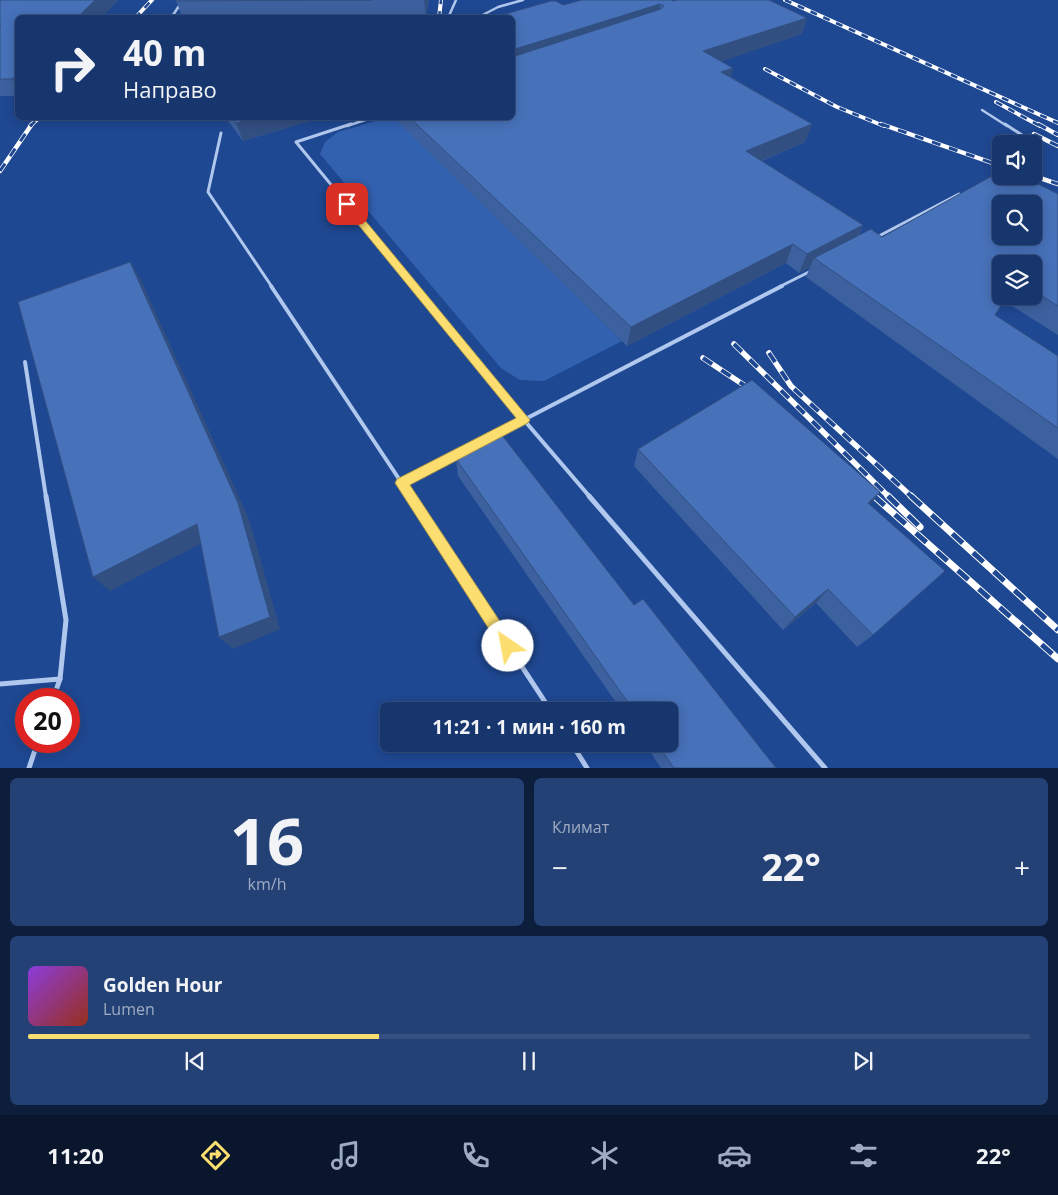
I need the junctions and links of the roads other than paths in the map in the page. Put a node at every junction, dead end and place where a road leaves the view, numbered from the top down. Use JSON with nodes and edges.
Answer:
{"nodes":[{"id":1,"x":183,"y":0,"type":"edge"},
{"id":2,"x":456,"y":0,"type":"edge"},
{"id":3,"x":523,"y":0,"type":"edge"},
{"id":4,"x":173,"y":15,"type":"edge"},
{"id":5,"x":449,"y":15,"type":"edge"},
{"id":6,"x":483,"y":15,"type":"edge"},
{"id":7,"x":982,"y":110,"type":"dead end"},
{"id":8,"x":365,"y":120,"type":"edge"},
{"id":9,"x":221,"y":133,"type":"dead end"},
{"id":10,"x":1022,"y":135,"type":"edge"},
{"id":11,"x":960,"y":194,"type":"edge"},
{"id":12,"x":872,"y":239,"type":"edge"},
{"id":13,"x":819,"y":267,"type":"edge"},
{"id":14,"x":25,"y":362,"type":"dead end"},
{"id":15,"x":524,"y":420,"type":"junction"},
{"id":16,"x":402,"y":483,"type":"junction"},
{"id":17,"x":60,"y":679,"type":"junction"},
{"id":18,"x":0,"y":684,"type":"edge"},
{"id":19,"x":57,"y":688,"type":"edge"},
{"id":20,"x":545,"y":702,"type":"edge"},
{"id":21,"x":577,"y":752,"type":"edge"},
{"id":22,"x":34,"y":753,"type":"edge"},
{"id":23,"x":29,"y":768,"type":"edge"},
{"id":24,"x":587,"y":768,"type":"edge"},
{"id":25,"x":825,"y":768,"type":"edge"}],
"edges":[{"from":1,"to":4,"type":"lane"},
{"from":2,"to":5,"type":"lane"},
{"from":3,"to":6,"type":"lane"},
{"from":7,"to":10,"type":"lane"},
{"from":8,"to":15,"type":"lane"},
{"from":9,"to":16,"type":"lane"},
{"from":11,"to":12,"type":"lane"},
{"from":13,"to":15,"type":"lane"},
{"from":14,"to":17,"type":"lane"},
{"from":15,"to":16,"type":"lane"},
{"from":15,"to":25,"type":"lane"},
{"from":16,"to":20,"type":"lane"},
{"from":17,"to":18,"type":"lane"},
{"from":17,"to":19,"type":"lane"},
{"from":21,"to":24,"type":"lane"},
{"from":22,"to":23,"type":"lane"}]}
